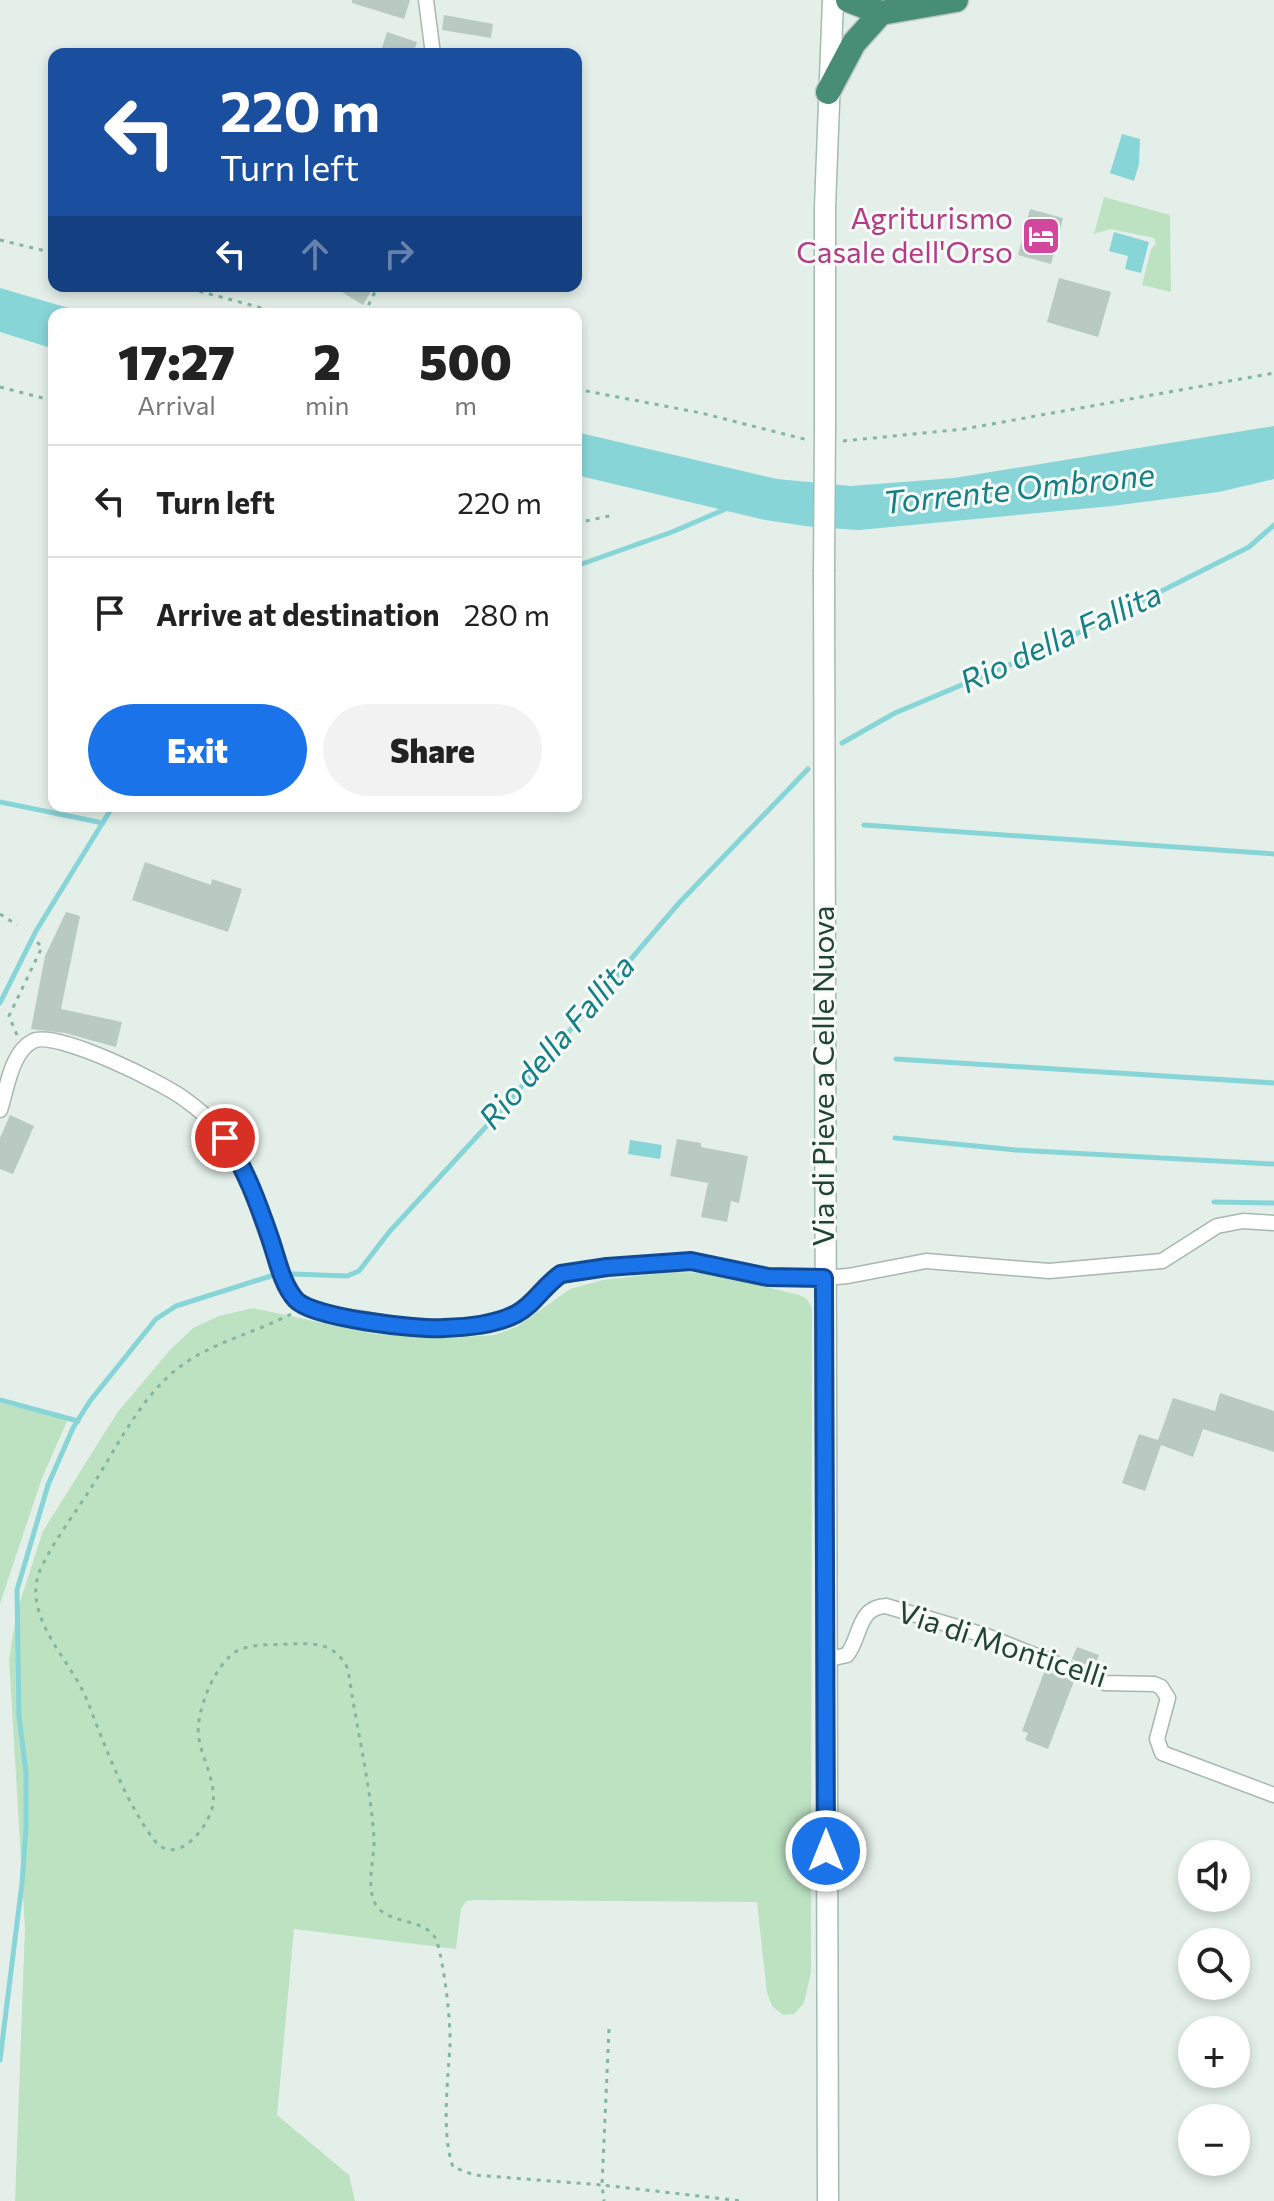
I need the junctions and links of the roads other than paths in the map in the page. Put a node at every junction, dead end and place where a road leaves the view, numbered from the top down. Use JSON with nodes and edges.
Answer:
{"nodes":[{"id":1,"x":426,"y":0,"type":"edge"},
{"id":2,"x":833,"y":0,"type":"edge"},
{"id":3,"x":848,"y":0,"type":"edge"},
{"id":4,"x":952,"y":0,"type":"edge"},
{"id":5,"x":881,"y":13,"type":"junction"},
{"id":6,"x":432,"y":48,"type":"edge"},
{"id":7,"x":828,"y":92,"type":"junction"},
{"id":8,"x":0,"y":1110,"type":"edge"},
{"id":9,"x":1274,"y":1223,"type":"edge"},
{"id":10,"x":824,"y":1278,"type":"junction"},
{"id":11,"x":825,"y":1660,"type":"junction"},
{"id":12,"x":1274,"y":1795,"type":"edge"},
{"id":13,"x":828,"y":2201,"type":"edge"}],
"edges":[{"from":1,"to":6,"type":"street"},
{"from":2,"to":7,"type":"main road","name":"Via di Pieve a Celle Nuova"},
{"from":3,"to":5,"type":"highway"},
{"from":4,"to":5,"type":"highway"},
{"from":5,"to":7,"type":"highway"},
{"from":7,"to":10,"type":"main road","name":"Via di Pieve a Celle Nuova","bridge":true},
{"from":8,"to":10,"type":"street"},
{"from":9,"to":10,"type":"street"},
{"from":10,"to":11,"type":"main road","name":"Via di Pieve a Celle Nuova"},
{"from":11,"to":12,"type":"street","name":"Via di Monticelli"},
{"from":11,"to":13,"type":"main road","name":"Via di Pieve a Celle Nuova"}]}
